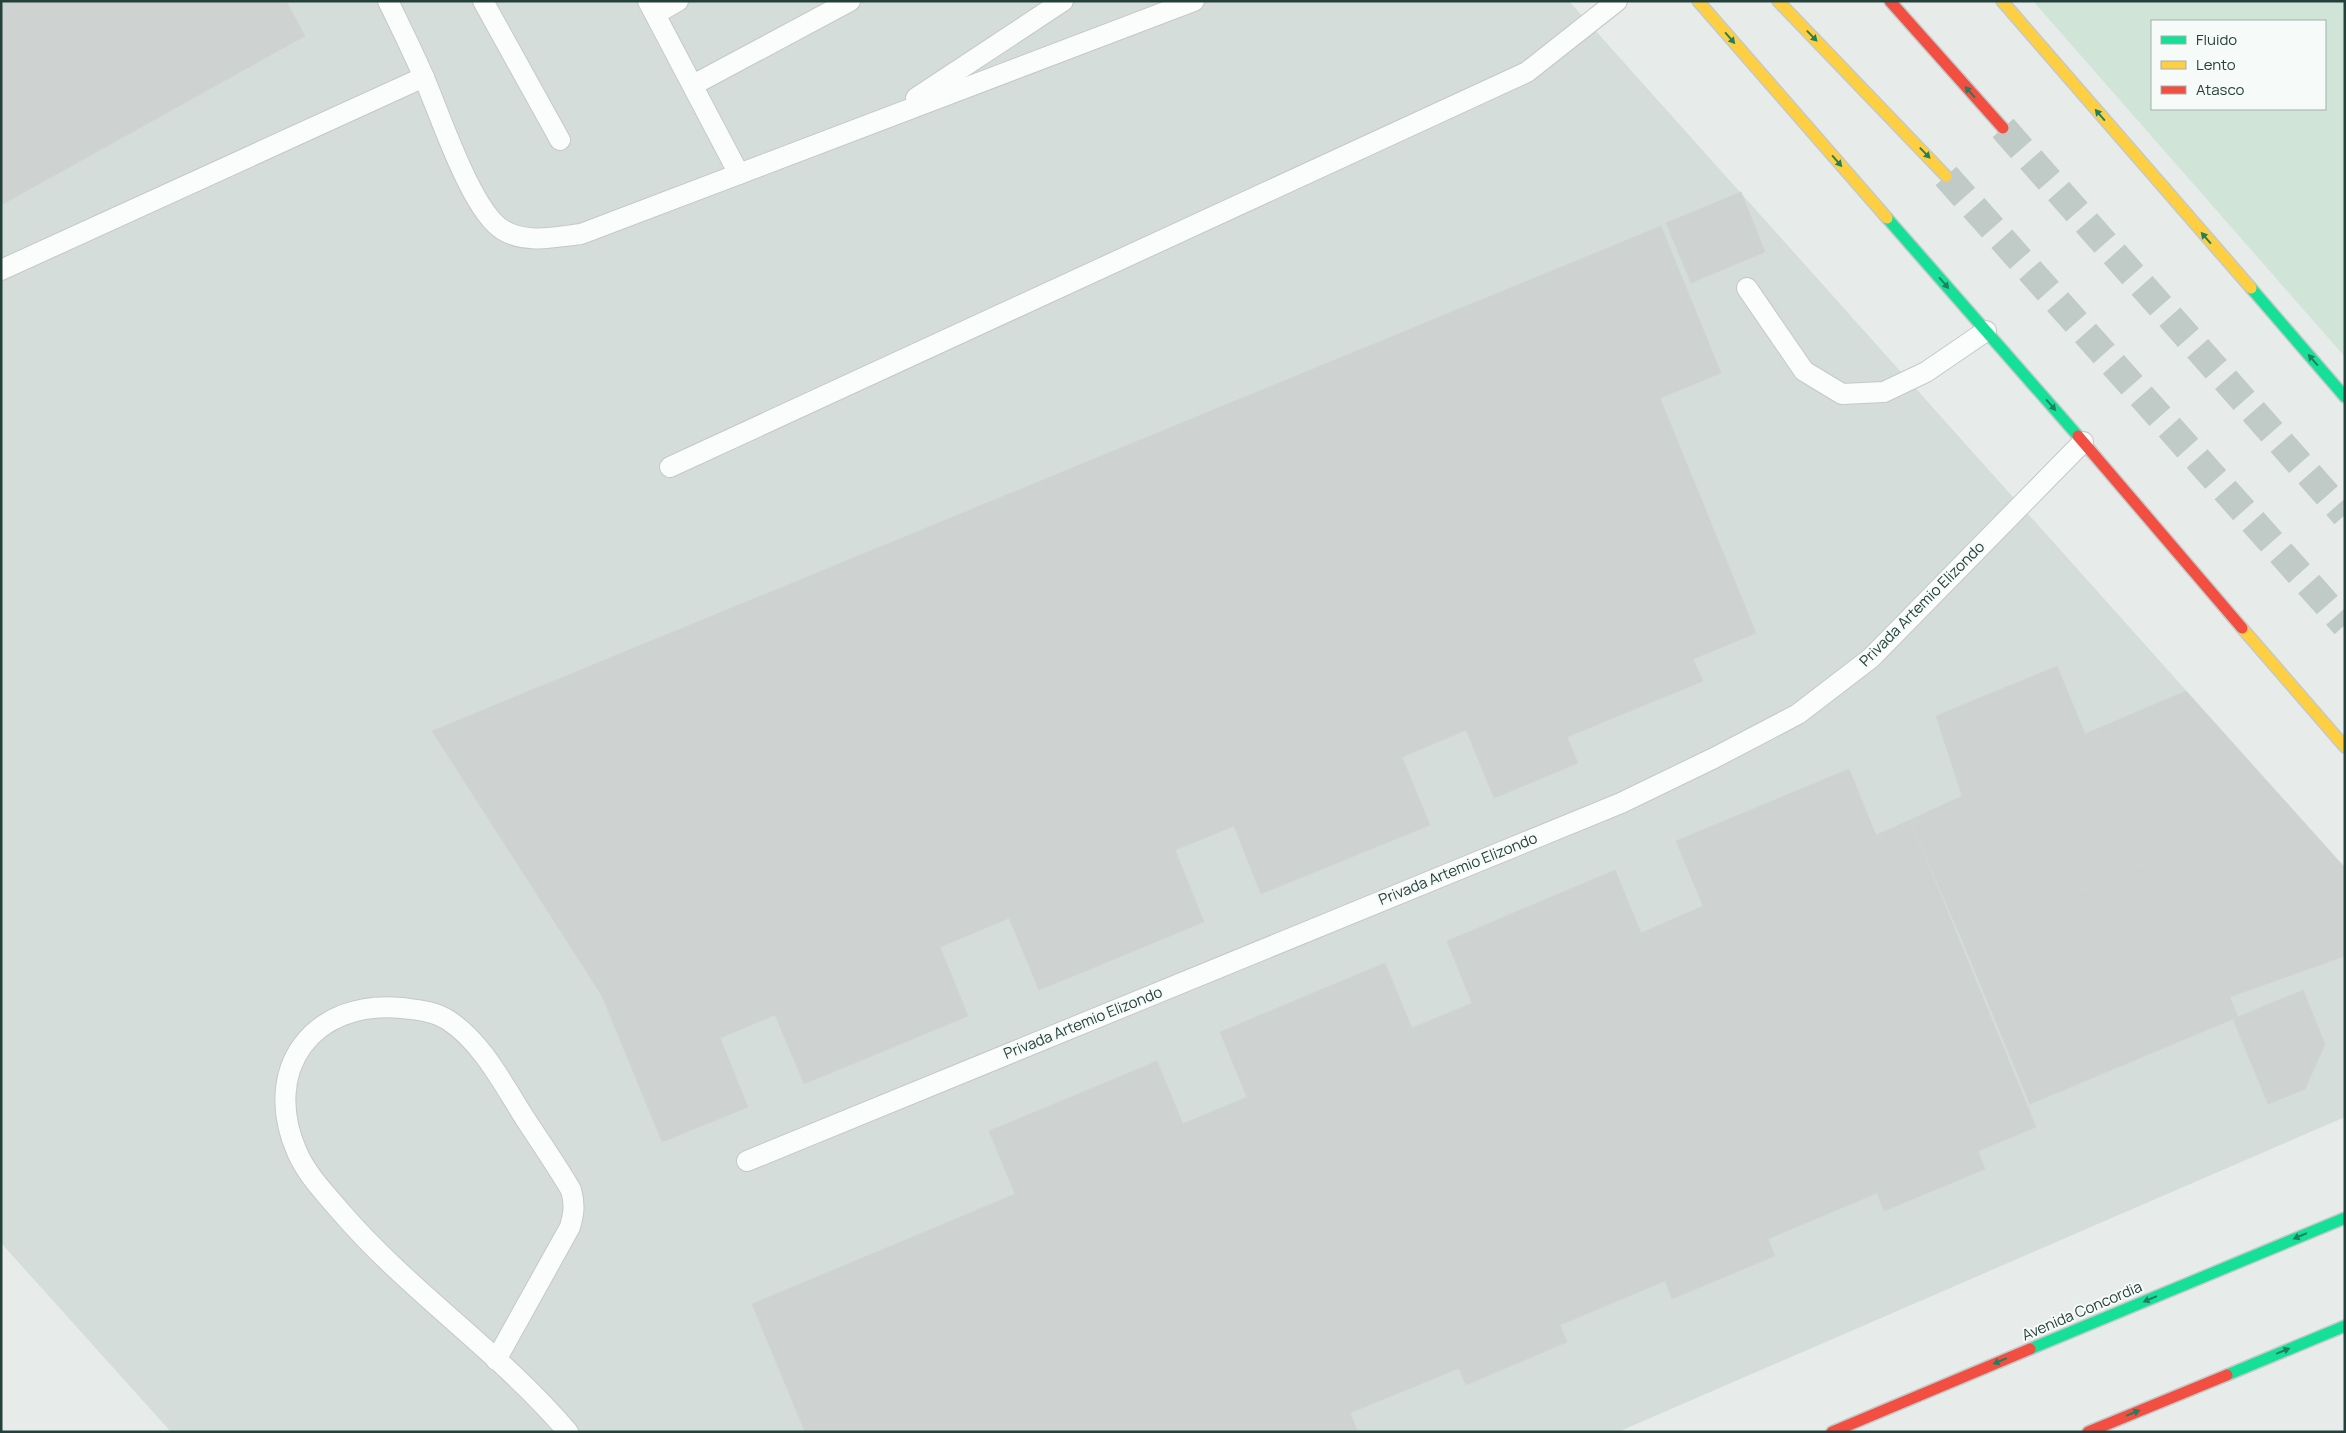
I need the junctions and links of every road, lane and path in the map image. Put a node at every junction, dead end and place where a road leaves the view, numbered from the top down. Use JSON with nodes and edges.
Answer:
{"nodes":[{"id":1,"x":388,"y":1,"type":"edge"},
{"id":2,"x":483,"y":1,"type":"edge"},
{"id":3,"x":678,"y":1,"type":"edge"},
{"id":4,"x":850,"y":1,"type":"edge"},
{"id":5,"x":1063,"y":1,"type":"edge"},
{"id":6,"x":1194,"y":1,"type":"edge"},
{"id":7,"x":1617,"y":1,"type":"edge"},
{"id":8,"x":1698,"y":1,"type":"edge"},
{"id":9,"x":1778,"y":1,"type":"edge"},
{"id":10,"x":1890,"y":1,"type":"edge"},
{"id":11,"x":2002,"y":1,"type":"edge"},
{"id":12,"x":651,"y":8,"type":"edge"},
{"id":13,"x":424,"y":77,"type":"junction"},
{"id":14,"x":693,"y":85,"type":"junction"},
{"id":15,"x":886,"y":118,"type":"junction"},
{"id":16,"x":2003,"y":128,"type":"tunnel mouth"},
{"id":17,"x":560,"y":140,"type":"dead end"},
{"id":18,"x":739,"y":174,"type":"junction"},
{"id":19,"x":1946,"y":176,"type":"tunnel mouth"},
{"id":20,"x":1,"y":270,"type":"edge"},
{"id":21,"x":1747,"y":288,"type":"dead end"},
{"id":22,"x":1986,"y":332,"type":"junction"},
{"id":23,"x":2345,"y":397,"type":"edge"},
{"id":24,"x":2083,"y":442,"type":"junction"},
{"id":25,"x":670,"y":467,"type":"dead end"},
{"id":26,"x":2345,"y":747,"type":"edge"},
{"id":27,"x":747,"y":1161,"type":"dead end"},
{"id":28,"x":2345,"y":1218,"type":"edge"},
{"id":29,"x":2345,"y":1326,"type":"edge"},
{"id":30,"x":496,"y":1360,"type":"junction"},
{"id":31,"x":568,"y":1432,"type":"edge"},
{"id":32,"x":1832,"y":1432,"type":"edge"},
{"id":33,"x":2088,"y":1432,"type":"edge"}],
"edges":[{"from":1,"to":13,"type":"lane"},
{"from":2,"to":17,"type":"lane"},
{"from":3,"to":12,"type":"lane"},
{"from":4,"to":14,"type":"lane"},
{"from":5,"to":15,"type":"lane"},
{"from":6,"to":15,"type":"lane"},
{"from":7,"to":25,"type":"lane"},
{"from":8,"to":22,"type":"main road","one_way":true},
{"from":9,"to":19,"type":"main road","one_way":true},
{"from":16,"to":10,"type":"main road","one_way":true},
{"from":23,"to":11,"type":"main road","one_way":true},
{"from":12,"to":14,"type":"lane"},
{"from":13,"to":18,"type":"lane"},
{"from":13,"to":20,"type":"lane"},
{"from":14,"to":18,"type":"lane"},
{"from":15,"to":18,"type":"lane"},
{"from":21,"to":22,"type":"lane"},
{"from":22,"to":24,"type":"main road","one_way":true},
{"from":24,"to":26,"type":"main road"},
{"from":24,"to":27,"type":"lane","name":"Privada Artemio Elizondo"},
{"from":28,"to":32,"type":"main road","name":"Avenida Concordia","one_way":true},
{"from":33,"to":29,"type":"main road","one_way":true},
{"from":30,"to":30,"type":"lane"},
{"from":30,"to":31,"type":"lane"}]}
